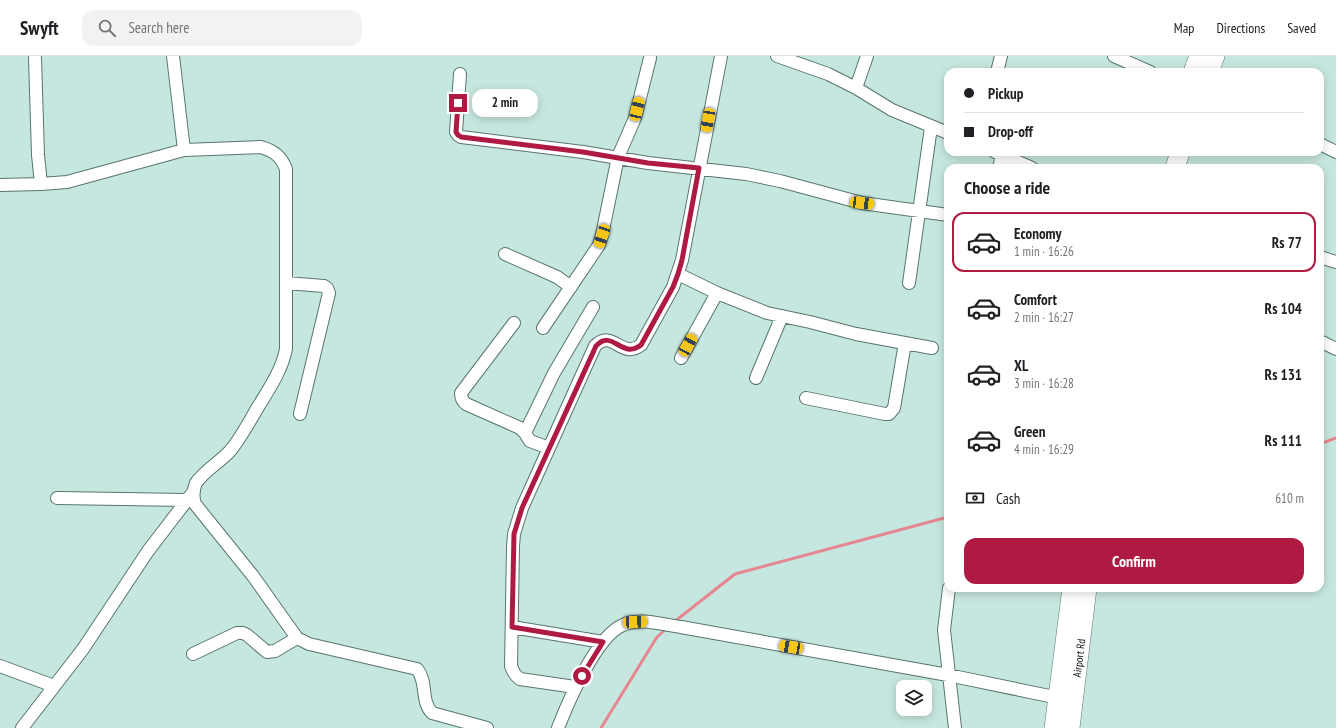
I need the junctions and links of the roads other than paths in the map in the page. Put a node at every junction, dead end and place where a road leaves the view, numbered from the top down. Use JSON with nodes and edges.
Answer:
{"nodes":[{"id":1,"x":172,"y":56,"type":"edge"},
{"id":2,"x":721,"y":56,"type":"edge"},
{"id":3,"x":777,"y":56,"type":"edge"},
{"id":4,"x":867,"y":56,"type":"edge"},
{"id":5,"x":1000,"y":56,"type":"edge"},
{"id":6,"x":1114,"y":56,"type":"edge"},
{"id":7,"x":1199,"y":56,"type":"edge"},
{"id":8,"x":1215,"y":56,"type":"edge"},
{"id":9,"x":35,"y":58,"type":"dead end"},
{"id":10,"x":650,"y":58,"type":"dead end"},
{"id":11,"x":998,"y":68,"type":"edge"},
{"id":12,"x":1141,"y":68,"type":"edge"},
{"id":13,"x":1194,"y":68,"type":"edge"},
{"id":14,"x":1210,"y":68,"type":"edge"},
{"id":15,"x":460,"y":74,"type":"dead end"},
{"id":16,"x":856,"y":88,"type":"junction"},
{"id":17,"x":931,"y":127,"type":"junction"},
{"id":18,"x":944,"y":132,"type":"edge"},
{"id":19,"x":1324,"y":146,"type":"edge"},
{"id":20,"x":184,"y":150,"type":"junction"},
{"id":21,"x":1336,"y":152,"type":"edge"},
{"id":22,"x":1004,"y":156,"type":"edge"},
{"id":23,"x":618,"y":157,"type":"junction"},
{"id":24,"x":1023,"y":164,"type":"edge"},
{"id":25,"x":699,"y":168,"type":"junction"},
{"id":26,"x":41,"y":184,"type":"junction"},
{"id":27,"x":0,"y":185,"type":"edge"},
{"id":28,"x":920,"y":211,"type":"junction"},
{"id":29,"x":944,"y":215,"type":"edge"},
{"id":30,"x":505,"y":254,"type":"dead end"},
{"id":31,"x":1324,"y":258,"type":"edge"},
{"id":32,"x":1336,"y":262,"type":"edge"},
{"id":33,"x":678,"y":274,"type":"junction"},
{"id":34,"x":909,"y":283,"type":"dead end"},
{"id":35,"x":286,"y":284,"type":"junction"},
{"id":36,"x":571,"y":287,"type":"junction"},
{"id":37,"x":717,"y":293,"type":"junction"},
{"id":38,"x":592,"y":307,"type":"dead end"},
{"id":39,"x":782,"y":316,"type":"junction"},
{"id":40,"x":514,"y":323,"type":"dead end"},
{"id":41,"x":543,"y":328,"type":"dead end"},
{"id":42,"x":905,"y":343,"type":"junction"},
{"id":43,"x":1324,"y":343,"type":"edge"},
{"id":44,"x":932,"y":348,"type":"dead end"},
{"id":45,"x":1336,"y":348,"type":"edge"},
{"id":46,"x":681,"y":358,"type":"dead end"},
{"id":47,"x":756,"y":378,"type":"dead end"},
{"id":48,"x":806,"y":398,"type":"dead end"},
{"id":49,"x":300,"y":414,"type":"dead end"},
{"id":50,"x":525,"y":433,"type":"junction"},
{"id":51,"x":549,"y":448,"type":"junction"},
{"id":52,"x":190,"y":495,"type":"junction"},
{"id":53,"x":57,"y":498,"type":"dead end"},
{"id":54,"x":949,"y":592,"type":"edge"},
{"id":55,"x":1072,"y":592,"type":"edge"},
{"id":56,"x":1086,"y":592,"type":"edge"},
{"id":57,"x":512,"y":627,"type":"junction"},
{"id":58,"x":297,"y":638,"type":"junction"},
{"id":59,"x":603,"y":642,"type":"junction"},
{"id":60,"x":193,"y":654,"type":"dead end"},
{"id":61,"x":0,"y":666,"type":"edge"},
{"id":62,"x":948,"y":675,"type":"junction"},
{"id":63,"x":54,"y":686,"type":"junction"},
{"id":64,"x":575,"y":687,"type":"junction"},
{"id":65,"x":1066,"y":699,"type":"junction"},
{"id":66,"x":22,"y":728,"type":"edge"},
{"id":67,"x":487,"y":728,"type":"edge"},
{"id":68,"x":558,"y":728,"type":"edge"},
{"id":69,"x":955,"y":728,"type":"edge"},
{"id":70,"x":1054,"y":728,"type":"edge"},
{"id":71,"x":1070,"y":728,"type":"edge"}],
"edges":[{"from":1,"to":20,"type":"street"},
{"from":2,"to":25,"type":"street"},
{"from":3,"to":16,"type":"street"},
{"from":4,"to":16,"type":"street"},
{"from":5,"to":11,"type":"street"},
{"from":6,"to":12,"type":"street"},
{"from":7,"to":13,"type":"main road"},
{"from":8,"to":14,"type":"main road"},
{"from":9,"to":26,"type":"street"},
{"from":10,"to":23,"type":"street"},
{"from":15,"to":23,"type":"street"},
{"from":16,"to":17,"type":"street"},
{"from":17,"to":18,"type":"street"},
{"from":17,"to":28,"type":"street"},
{"from":19,"to":21,"type":"street"},
{"from":20,"to":26,"type":"street"},
{"from":20,"to":35,"type":"street"},
{"from":22,"to":24,"type":"street"},
{"from":23,"to":25,"type":"street"},
{"from":23,"to":36,"type":"street"},
{"from":25,"to":28,"type":"street"},
{"from":25,"to":33,"type":"street"},
{"from":26,"to":27,"type":"street"},
{"from":28,"to":29,"type":"street"},
{"from":28,"to":34,"type":"street"},
{"from":30,"to":36,"type":"street"},
{"from":31,"to":32,"type":"street"},
{"from":33,"to":37,"type":"street"},
{"from":33,"to":51,"type":"street"},
{"from":35,"to":49,"type":"street"},
{"from":35,"to":52,"type":"street"},
{"from":36,"to":41,"type":"street"},
{"from":37,"to":39,"type":"street"},
{"from":37,"to":46,"type":"street"},
{"from":38,"to":50,"type":"street"},
{"from":39,"to":42,"type":"street"},
{"from":39,"to":47,"type":"street"},
{"from":40,"to":50,"type":"street"},
{"from":42,"to":44,"type":"street"},
{"from":42,"to":48,"type":"street"},
{"from":43,"to":45,"type":"street"},
{"from":50,"to":51,"type":"street"},
{"from":51,"to":57,"type":"street"},
{"from":52,"to":53,"type":"street"},
{"from":52,"to":58,"type":"street"},
{"from":52,"to":63,"type":"street"},
{"from":54,"to":62,"type":"street"},
{"from":55,"to":65,"type":"main road"},
{"from":56,"to":65,"type":"main road","name":"Airport Rd"},
{"from":57,"to":59,"type":"street"},
{"from":57,"to":64,"type":"street"},
{"from":58,"to":60,"type":"street"},
{"from":58,"to":67,"type":"street"},
{"from":59,"to":62,"type":"street"},
{"from":59,"to":64,"type":"street"},
{"from":61,"to":63,"type":"street"},
{"from":62,"to":65,"type":"street"},
{"from":62,"to":69,"type":"street"},
{"from":63,"to":66,"type":"street"},
{"from":64,"to":68,"type":"street"},
{"from":65,"to":70,"type":"main road"},
{"from":65,"to":71,"type":"main road","name":"Airport Rd"}]}
